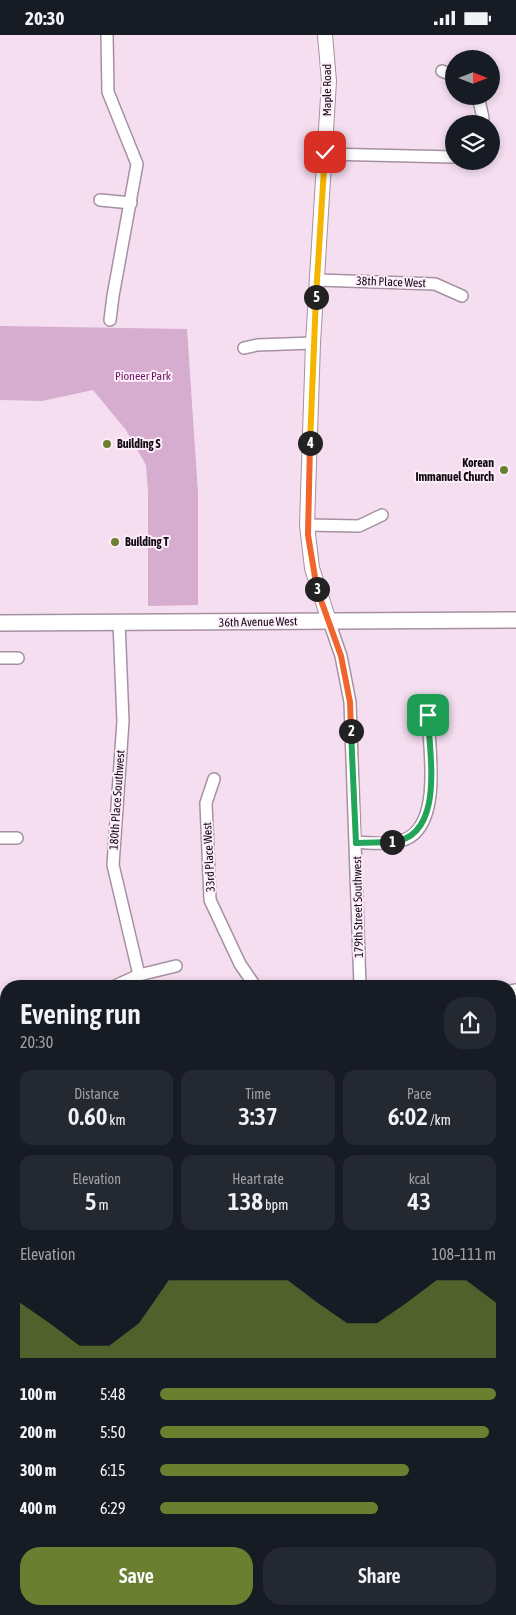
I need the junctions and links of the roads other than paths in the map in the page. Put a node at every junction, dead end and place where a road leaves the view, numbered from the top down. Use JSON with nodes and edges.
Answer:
{"nodes":[{"id":1,"x":107,"y":35,"type":"edge"},
{"id":2,"x":325,"y":35,"type":"edge"},
{"id":3,"x":442,"y":71,"type":"dead end"},
{"id":4,"x":445,"y":72,"type":"edge"},
{"id":5,"x":325,"y":154,"type":"junction"},
{"id":6,"x":445,"y":157,"type":"edge"},
{"id":7,"x":100,"y":200,"type":"dead end"},
{"id":8,"x":130,"y":203,"type":"junction"},
{"id":9,"x":318,"y":280,"type":"junction"},
{"id":10,"x":462,"y":296,"type":"dead end"},
{"id":11,"x":110,"y":320,"type":"dead end"},
{"id":12,"x":313,"y":343,"type":"junction"},
{"id":13,"x":244,"y":348,"type":"dead end"},
{"id":14,"x":382,"y":515,"type":"dead end"},
{"id":15,"x":307,"y":525,"type":"junction"},
{"id":16,"x":516,"y":620,"type":"edge"},
{"id":17,"x":329,"y":621,"type":"junction"},
{"id":18,"x":0,"y":623,"type":"edge"},
{"id":19,"x":119,"y":623,"type":"junction"},
{"id":20,"x":0,"y":658,"type":"edge"},
{"id":21,"x":18,"y":658,"type":"dead end"},
{"id":22,"x":428,"y":715,"type":"dead end"},
{"id":23,"x":214,"y":779,"type":"dead end"},
{"id":24,"x":0,"y":838,"type":"edge"},
{"id":25,"x":17,"y":838,"type":"dead end"},
{"id":26,"x":356,"y":843,"type":"junction"},
{"id":27,"x":176,"y":967,"type":"dead end"},
{"id":28,"x":139,"y":975,"type":"junction"},
{"id":29,"x":128,"y":980,"type":"edge"},
{"id":30,"x":251,"y":980,"type":"edge"},
{"id":31,"x":360,"y":980,"type":"edge"}],
"edges":[{"from":1,"to":8,"type":"street"},
{"from":2,"to":5,"type":"street","name":"Maple Road"},
{"from":3,"to":4,"type":"street"},
{"from":5,"to":6,"type":"street"},
{"from":5,"to":9,"type":"street","name":"Maple Road"},
{"from":7,"to":8,"type":"street"},
{"from":8,"to":11,"type":"street"},
{"from":9,"to":10,"type":"street","name":"38th Place West"},
{"from":9,"to":12,"type":"street","name":"Maple Road"},
{"from":12,"to":13,"type":"street"},
{"from":12,"to":15,"type":"street","name":"Maple Road"},
{"from":14,"to":15,"type":"street"},
{"from":15,"to":17,"type":"street","name":"Maple Road"},
{"from":16,"to":17,"type":"main road","name":"36th Avenue West"},
{"from":17,"to":19,"type":"main road","name":"36th Avenue West"},
{"from":17,"to":26,"type":"street","name":"179th Street Southwest"},
{"from":18,"to":19,"type":"main road","name":"36th Avenue West"},
{"from":19,"to":28,"type":"street","name":"180th Place Southwest"},
{"from":20,"to":21,"type":"street"},
{"from":22,"to":26,"type":"street"},
{"from":23,"to":30,"type":"street","name":"33rd Place West"},
{"from":24,"to":25,"type":"street"},
{"from":26,"to":31,"type":"street","name":"179th Street Southwest"},
{"from":27,"to":28,"type":"street"},
{"from":28,"to":29,"type":"street"}]}
